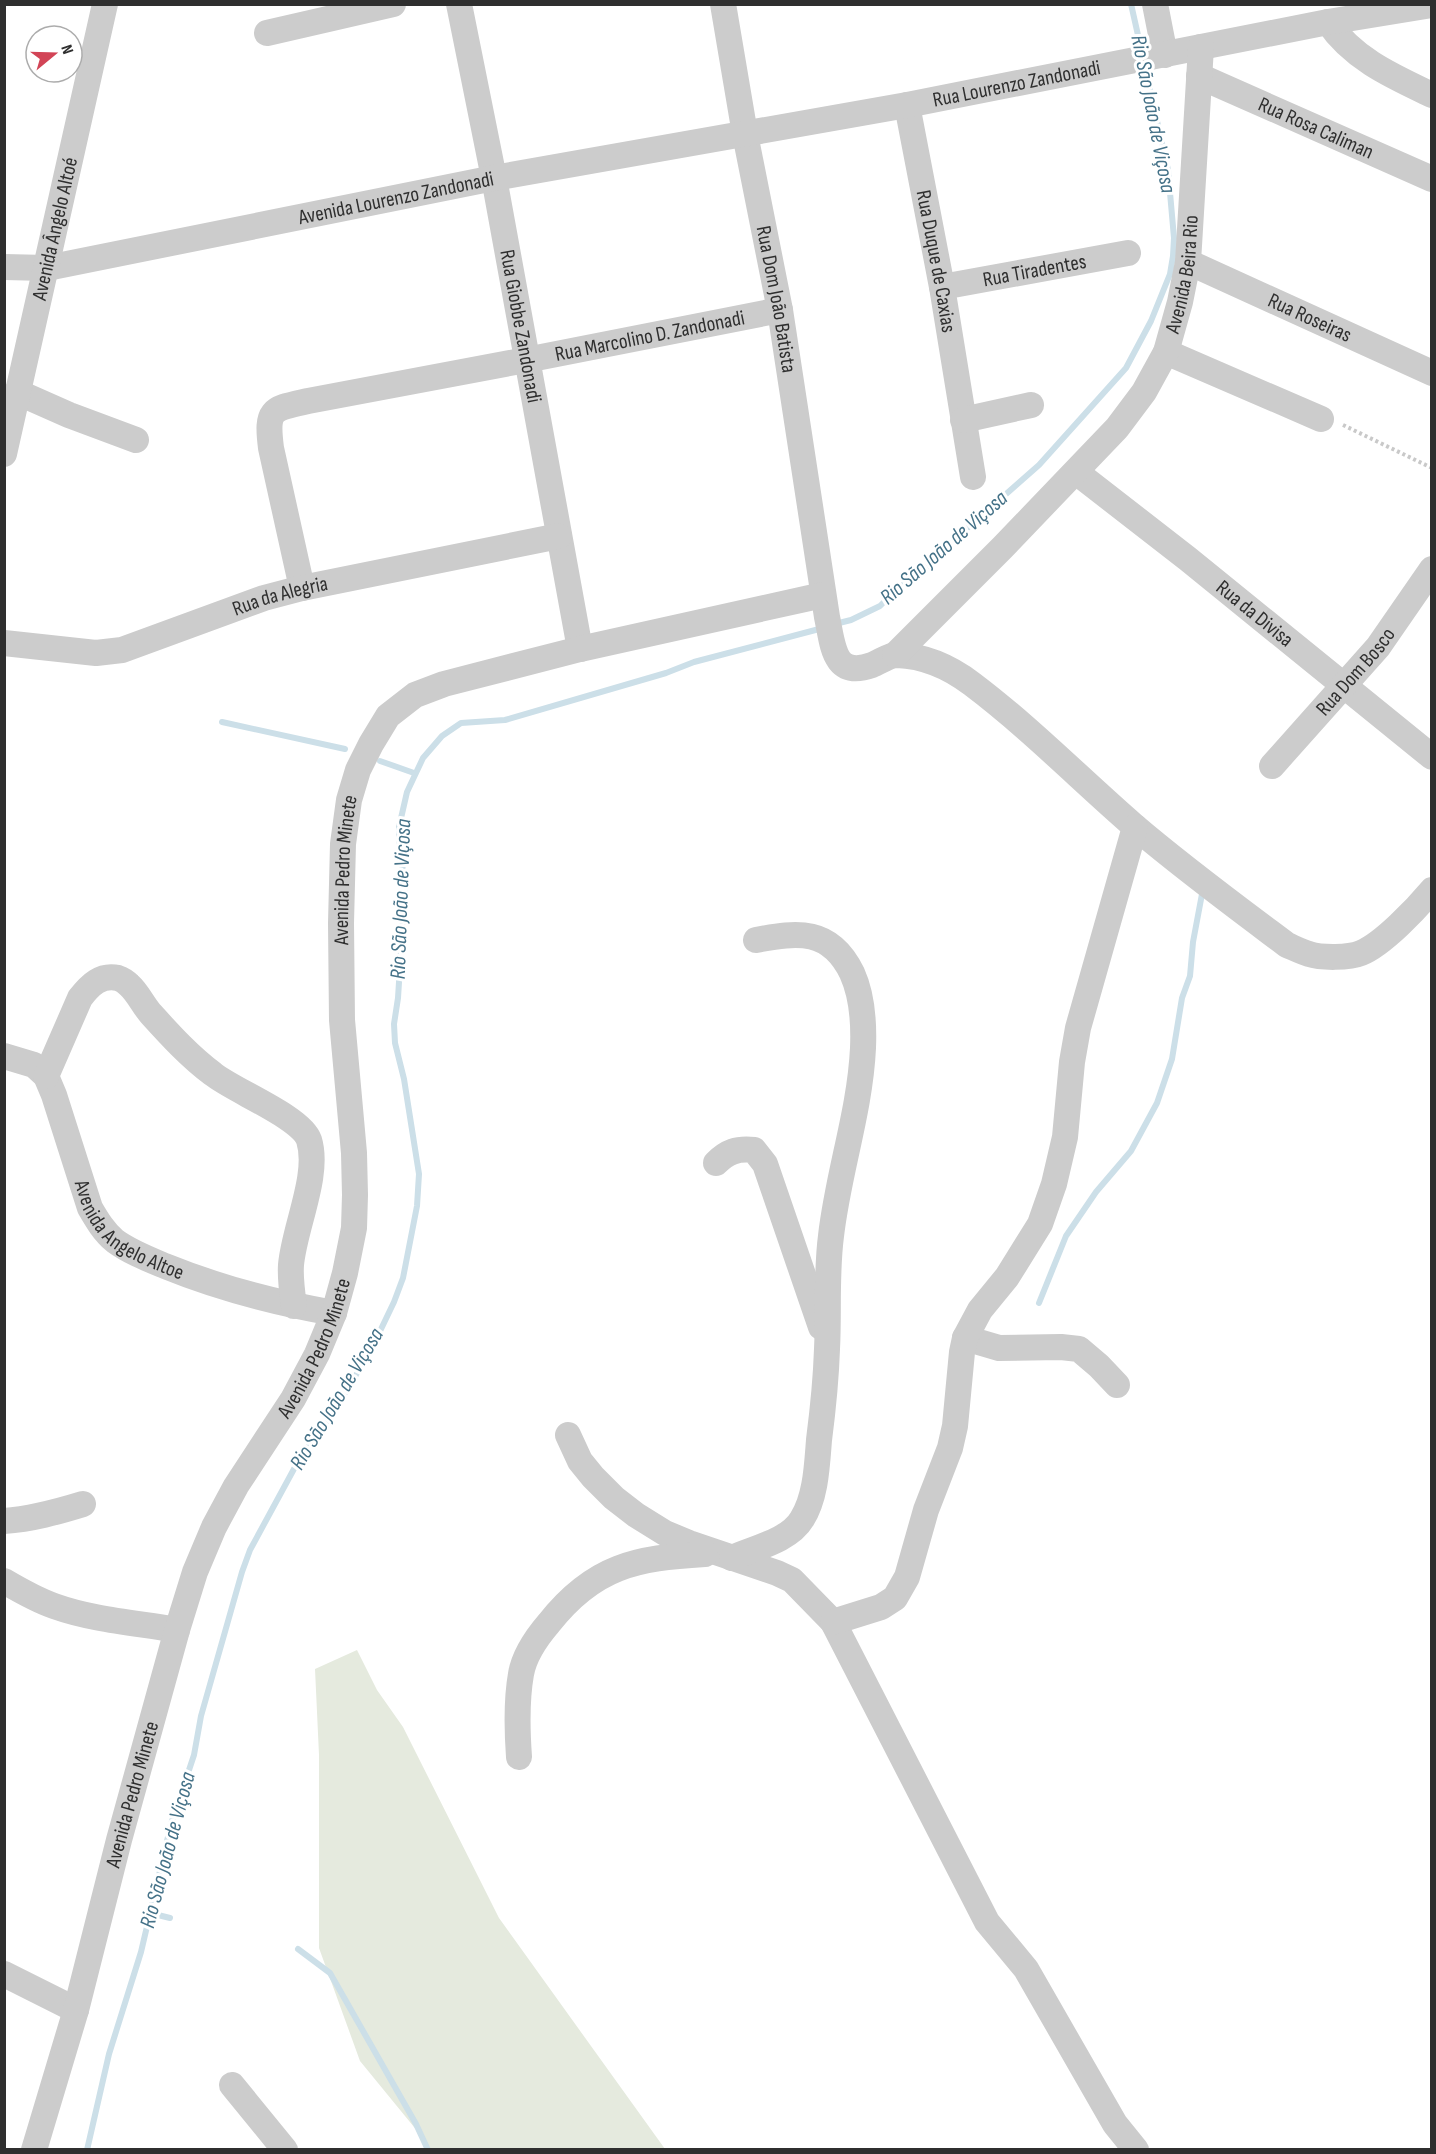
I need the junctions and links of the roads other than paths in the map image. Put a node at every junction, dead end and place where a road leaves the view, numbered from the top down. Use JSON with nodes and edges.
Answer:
{"nodes":[{"id":1,"x":105,"y":4,"type":"edge"},
{"id":2,"x":393,"y":4,"type":"edge"},
{"id":3,"x":459,"y":4,"type":"edge"},
{"id":4,"x":723,"y":4,"type":"edge"},
{"id":5,"x":1155,"y":4,"type":"edge"},
{"id":6,"x":1431,"y":5,"type":"edge"},
{"id":7,"x":1328,"y":22,"type":"junction"},
{"id":8,"x":267,"y":33,"type":"dead end"},
{"id":9,"x":1201,"y":47,"type":"junction"},
{"id":10,"x":1157,"y":56,"type":"junction"},
{"id":11,"x":1199,"y":76,"type":"junction"},
{"id":12,"x":1431,"y":95,"type":"edge"},
{"id":13,"x":907,"y":105,"type":"junction"},
{"id":14,"x":745,"y":134,"type":"junction"},
{"id":15,"x":494,"y":178,"type":"junction"},
{"id":16,"x":1431,"y":179,"type":"edge"},
{"id":17,"x":1128,"y":253,"type":"dead end"},
{"id":18,"x":1188,"y":262,"type":"junction"},
{"id":19,"x":4,"y":267,"type":"edge"},
{"id":20,"x":46,"y":268,"type":"junction"},
{"id":21,"x":942,"y":287,"type":"junction"},
{"id":22,"x":780,"y":310,"type":"junction"},
{"id":23,"x":1166,"y":352,"type":"junction"},
{"id":24,"x":526,"y":360,"type":"junction"},
{"id":25,"x":1431,"y":373,"type":"edge"},
{"id":26,"x":17,"y":392,"type":"junction"},
{"id":27,"x":1031,"y":405,"type":"dead end"},
{"id":28,"x":963,"y":420,"type":"junction"},
{"id":29,"x":1330,"y":421,"type":"road end"},
{"id":30,"x":136,"y":440,"type":"dead end"},
{"id":31,"x":4,"y":454,"type":"edge"},
{"id":32,"x":1076,"y":472,"type":"junction"},
{"id":33,"x":973,"y":477,"type":"dead end"},
{"id":34,"x":559,"y":536,"type":"junction"},
{"id":35,"x":1431,"y":569,"type":"edge"},
{"id":36,"x":302,"y":588,"type":"junction"},
{"id":37,"x":825,"y":606,"type":"junction"},
{"id":38,"x":4,"y":643,"type":"edge"},
{"id":39,"x":580,"y":649,"type":"junction"},
{"id":40,"x":895,"y":655,"type":"junction"},
{"id":41,"x":1344,"y":687,"type":"junction"},
{"id":42,"x":1431,"y":757,"type":"edge"},
{"id":43,"x":1272,"y":766,"type":"dead end"},
{"id":44,"x":1135,"y":827,"type":"junction"},
{"id":45,"x":1431,"y":890,"type":"edge"},
{"id":46,"x":756,"y":939,"type":"dead end"},
{"id":47,"x":4,"y":1056,"type":"edge"},
{"id":48,"x":46,"y":1076,"type":"junction"},
{"id":49,"x":716,"y":1163,"type":"dead end"},
{"id":50,"x":294,"y":1306,"type":"junction"},
{"id":51,"x":334,"y":1313,"type":"junction"},
{"id":52,"x":965,"y":1338,"type":"junction"},
{"id":53,"x":828,"y":1347,"type":"junction"},
{"id":54,"x":1117,"y":1385,"type":"dead end"},
{"id":55,"x":568,"y":1435,"type":"dead end"},
{"id":56,"x":83,"y":1504,"type":"dead end"},
{"id":57,"x":4,"y":1521,"type":"edge"},
{"id":58,"x":725,"y":1556,"type":"junction"},
{"id":59,"x":4,"y":1581,"type":"edge"},
{"id":60,"x":833,"y":1622,"type":"junction"},
{"id":61,"x":177,"y":1630,"type":"junction"},
{"id":62,"x":519,"y":1757,"type":"dead end"},
{"id":63,"x":4,"y":1974,"type":"edge"},
{"id":64,"x":76,"y":2010,"type":"junction"},
{"id":65,"x":232,"y":2085,"type":"dead end"},
{"id":66,"x":34,"y":2150,"type":"edge"},
{"id":67,"x":285,"y":2150,"type":"edge"},
{"id":68,"x":1136,"y":2150,"type":"edge"}],
"edges":[{"from":1,"to":20,"type":"street","name":"Avenida Ângelo Altoé"},
{"from":2,"to":8,"type":"street"},
{"from":3,"to":15,"type":"street","name":"Rua Giobbe Zandonadi"},
{"from":4,"to":14,"type":"street","name":"Rua Dom João Batista"},
{"from":5,"to":10,"type":"street"},
{"from":6,"to":7,"type":"street","name":"Rua Lourenzo Zandonadi"},
{"from":7,"to":9,"type":"street","name":"Rua Lourenzo Zandonadi"},
{"from":7,"to":12,"type":"street"},
{"from":9,"to":10,"type":"street","name":"Rua Lourenzo Zandonadi"},
{"from":9,"to":11,"type":"street","name":"Avenida Beira Rio"},
{"from":10,"to":13,"type":"street","name":"Rua Lourenzo Zandonadi"},
{"from":11,"to":16,"type":"street","name":"Rua Rosa Caliman"},
{"from":11,"to":18,"type":"street","name":"Avenida Beira Rio"},
{"from":13,"to":14,"type":"street","name":"Rua Lourenzo Zandonadi"},
{"from":13,"to":21,"type":"street","name":"Rua Duque de Caxias"},
{"from":14,"to":15,"type":"street","name":"Avenida Lourenzo Zandonadi"},
{"from":14,"to":22,"type":"street","name":"Rua Dom João Batista"},
{"from":15,"to":20,"type":"street","name":"Avenida Lourenzo Zandonadi"},
{"from":15,"to":24,"type":"street","name":"Rua Giobbe Zandonadi"},
{"from":17,"to":21,"type":"street","name":"Rua Tiradentes"},
{"from":18,"to":23,"type":"street","name":"Avenida Beira Rio"},
{"from":18,"to":25,"type":"street","name":"Rua Roseiras"},
{"from":19,"to":20,"type":"street"},
{"from":20,"to":26,"type":"street","name":"Avenida Ângelo Altoé"},
{"from":21,"to":28,"type":"street","name":"Rua Duque de Caxias"},
{"from":22,"to":24,"type":"street","name":"Rua Marcolino D. Zandonadi"},
{"from":22,"to":37,"type":"street","name":"Rua Dom João Batista"},
{"from":23,"to":29,"type":"street"},
{"from":23,"to":32,"type":"street","name":"Avenida Beira Rio"},
{"from":24,"to":34,"type":"street","name":"Rua Giobbe Zandonadi"},
{"from":24,"to":36,"type":"street","name":"Rua Marcolino D. Zandonadi"},
{"from":26,"to":30,"type":"street"},
{"from":26,"to":31,"type":"street","name":"Avenida Ângelo Altoé"},
{"from":27,"to":28,"type":"street"},
{"from":28,"to":33,"type":"street","name":"Rua Duque de Caxias"},
{"from":32,"to":40,"type":"street","name":"Avenida Beira Rio"},
{"from":32,"to":41,"type":"street","name":"Rua da Divisa"},
{"from":34,"to":36,"type":"street","name":"Rua da Alegria"},
{"from":34,"to":39,"type":"street","name":"Rua Giobbe Zandonadi"},
{"from":35,"to":41,"type":"street","name":"Rua Dom Bosco"},
{"from":36,"to":38,"type":"street","name":"Rua da Alegria"},
{"from":37,"to":39,"type":"street","name":"Avenida Pedro Minete"},
{"from":37,"to":40,"type":"street","name":"Rua Dom João Batista"},
{"from":39,"to":51,"type":"street","name":"Avenida Pedro Minete"},
{"from":40,"to":44,"type":"street"},
{"from":41,"to":42,"type":"street","name":"Rua da Divisa"},
{"from":41,"to":43,"type":"street","name":"Rua Dom Bosco"},
{"from":44,"to":45,"type":"street"},
{"from":44,"to":52,"type":"street"},
{"from":46,"to":53,"type":"street"},
{"from":47,"to":48,"type":"street"},
{"from":48,"to":50,"type":"street","name":"Avenida Angelo Altoe"},
{"from":48,"to":50,"type":"street"},
{"from":49,"to":53,"type":"street"},
{"from":50,"to":51,"type":"street","name":"Avenida Angelo Altoe"},
{"from":51,"to":61,"type":"street","name":"Avenida Pedro Minete"},
{"from":52,"to":54,"type":"street"},
{"from":52,"to":60,"type":"street"},
{"from":53,"to":58,"type":"street"},
{"from":55,"to":58,"type":"street"},
{"from":56,"to":57,"type":"street"},
{"from":58,"to":60,"type":"street"},
{"from":58,"to":62,"type":"street"},
{"from":59,"to":61,"type":"street"},
{"from":60,"to":68,"type":"street"},
{"from":61,"to":64,"type":"street","name":"Avenida Pedro Minete"},
{"from":63,"to":64,"type":"street"},
{"from":64,"to":66,"type":"street","name":"Avenida Pedro Minete"},
{"from":65,"to":67,"type":"street"}]}
